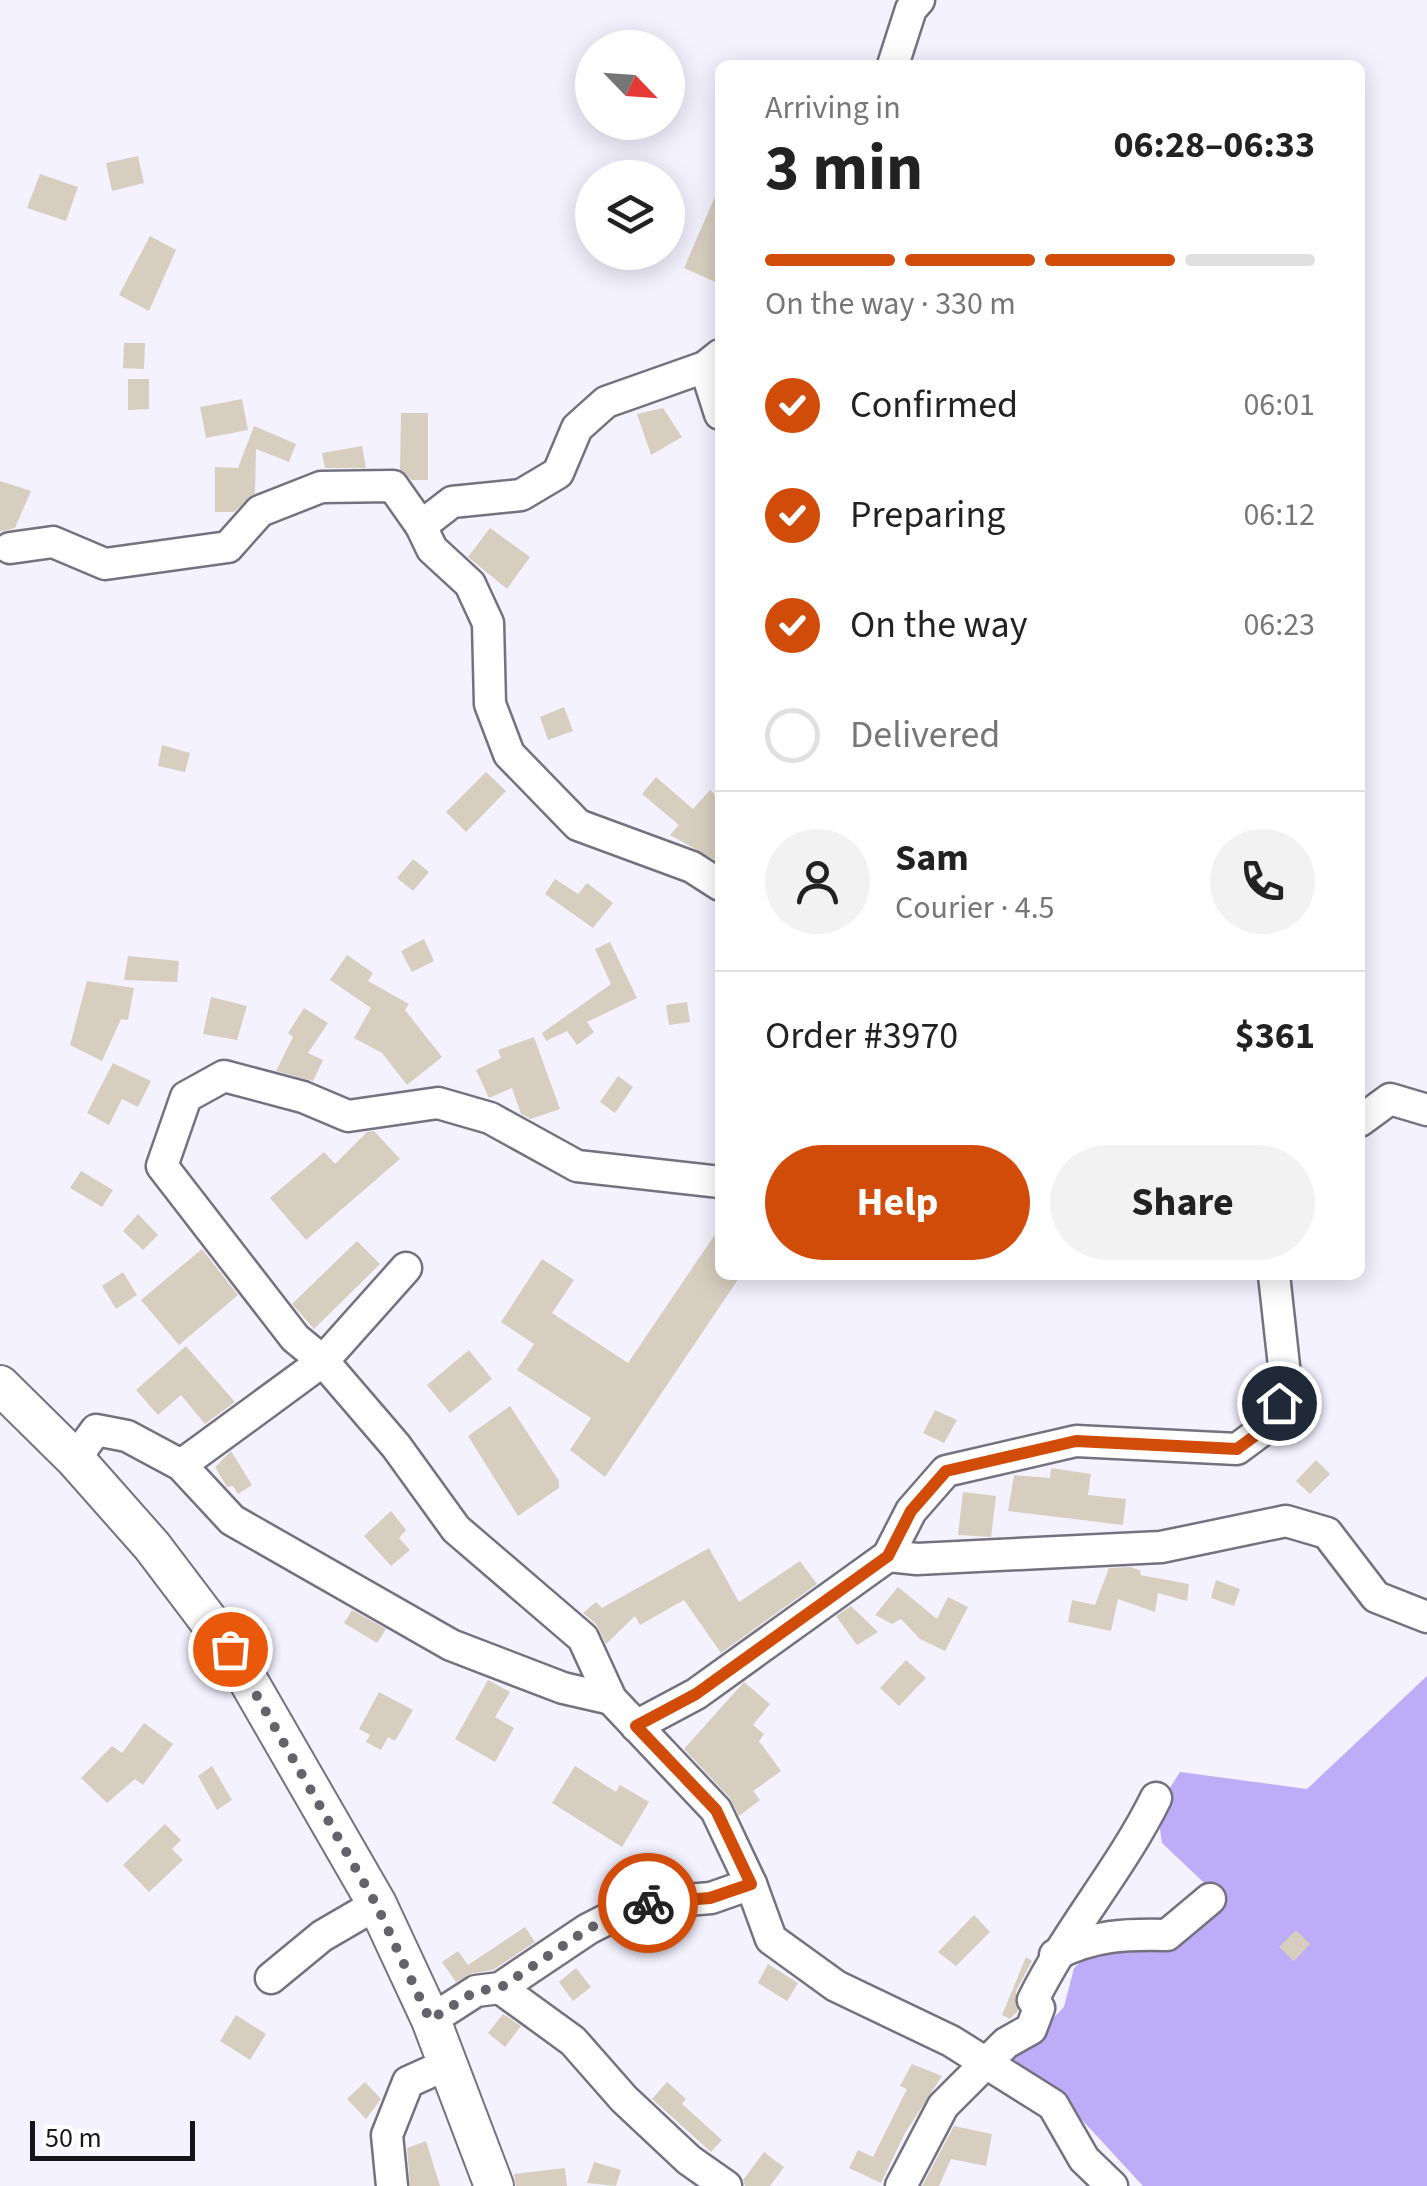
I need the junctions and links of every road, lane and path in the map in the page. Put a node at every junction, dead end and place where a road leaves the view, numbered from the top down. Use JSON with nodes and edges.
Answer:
{"nodes":[{"id":1,"x":919,"y":0,"type":"edge"},
{"id":2,"x":895,"y":60,"type":"edge"},
{"id":3,"x":712,"y":361,"type":"edge"},
{"id":4,"x":420,"y":526,"type":"junction"},
{"id":5,"x":10,"y":548,"type":"dead end"},
{"id":6,"x":715,"y":882,"type":"edge"},
{"id":7,"x":1427,"y":1110,"type":"edge"},
{"id":8,"x":1365,"y":1116,"type":"edge"},
{"id":9,"x":715,"y":1181,"type":"edge"},
{"id":10,"x":406,"y":1268,"type":"dead end"},
{"id":11,"x":1275,"y":1280,"type":"edge"},
{"id":12,"x":323,"y":1361,"type":"junction"},
{"id":13,"x":0,"y":1386,"type":"edge"},
{"id":14,"x":75,"y":1459,"type":"junction"},
{"id":15,"x":181,"y":1465,"type":"junction"},
{"id":16,"x":888,"y":1556,"type":"junction"},
{"id":17,"x":1427,"y":1617,"type":"edge"},
{"id":18,"x":611,"y":1699,"type":"junction"},
{"id":19,"x":636,"y":1726,"type":"junction"},
{"id":20,"x":1156,"y":1798,"type":"dead end"},
{"id":21,"x":751,"y":1884,"type":"junction"},
{"id":22,"x":1210,"y":1898,"type":"dead end"},
{"id":23,"x":376,"y":1904,"type":"junction"},
{"id":24,"x":1055,"y":1956,"type":"junction"},
{"id":25,"x":271,"y":1978,"type":"dead end"},
{"id":26,"x":500,"y":1988,"type":"junction"},
{"id":27,"x":430,"y":2020,"type":"junction"},
{"id":28,"x":984,"y":2062,"type":"junction"},
{"id":29,"x":448,"y":2064,"type":"junction"},
{"id":30,"x":392,"y":2186,"type":"edge"},
{"id":31,"x":494,"y":2186,"type":"edge"},
{"id":32,"x":726,"y":2186,"type":"edge"},
{"id":33,"x":900,"y":2186,"type":"edge"},
{"id":34,"x":1112,"y":2186,"type":"edge"}],
"edges":[{"from":1,"to":2,"type":"street"},
{"from":3,"to":4,"type":"street"},
{"from":4,"to":5,"type":"street"},
{"from":4,"to":6,"type":"street"},
{"from":7,"to":8,"type":"street"},
{"from":9,"to":12,"type":"street"},
{"from":10,"to":12,"type":"street"},
{"from":11,"to":16,"type":"street"},
{"from":12,"to":15,"type":"street"},
{"from":12,"to":18,"type":"street"},
{"from":13,"to":14,"type":"main road"},
{"from":14,"to":15,"type":"street"},
{"from":14,"to":23,"type":"main road"},
{"from":15,"to":18,"type":"street"},
{"from":16,"to":17,"type":"street"},
{"from":16,"to":19,"type":"street"},
{"from":18,"to":19,"type":"street"},
{"from":19,"to":21,"type":"street"},
{"from":20,"to":24,"type":"street"},
{"from":21,"to":26,"type":"street"},
{"from":21,"to":28,"type":"street"},
{"from":22,"to":24,"type":"street"},
{"from":23,"to":25,"type":"street"},
{"from":23,"to":27,"type":"main road"},
{"from":24,"to":28,"type":"street"},
{"from":26,"to":27,"type":"street"},
{"from":26,"to":32,"type":"street"},
{"from":27,"to":29,"type":"main road"},
{"from":28,"to":33,"type":"street"},
{"from":28,"to":34,"type":"street"},
{"from":29,"to":30,"type":"street"},
{"from":29,"to":31,"type":"main road"}]}
